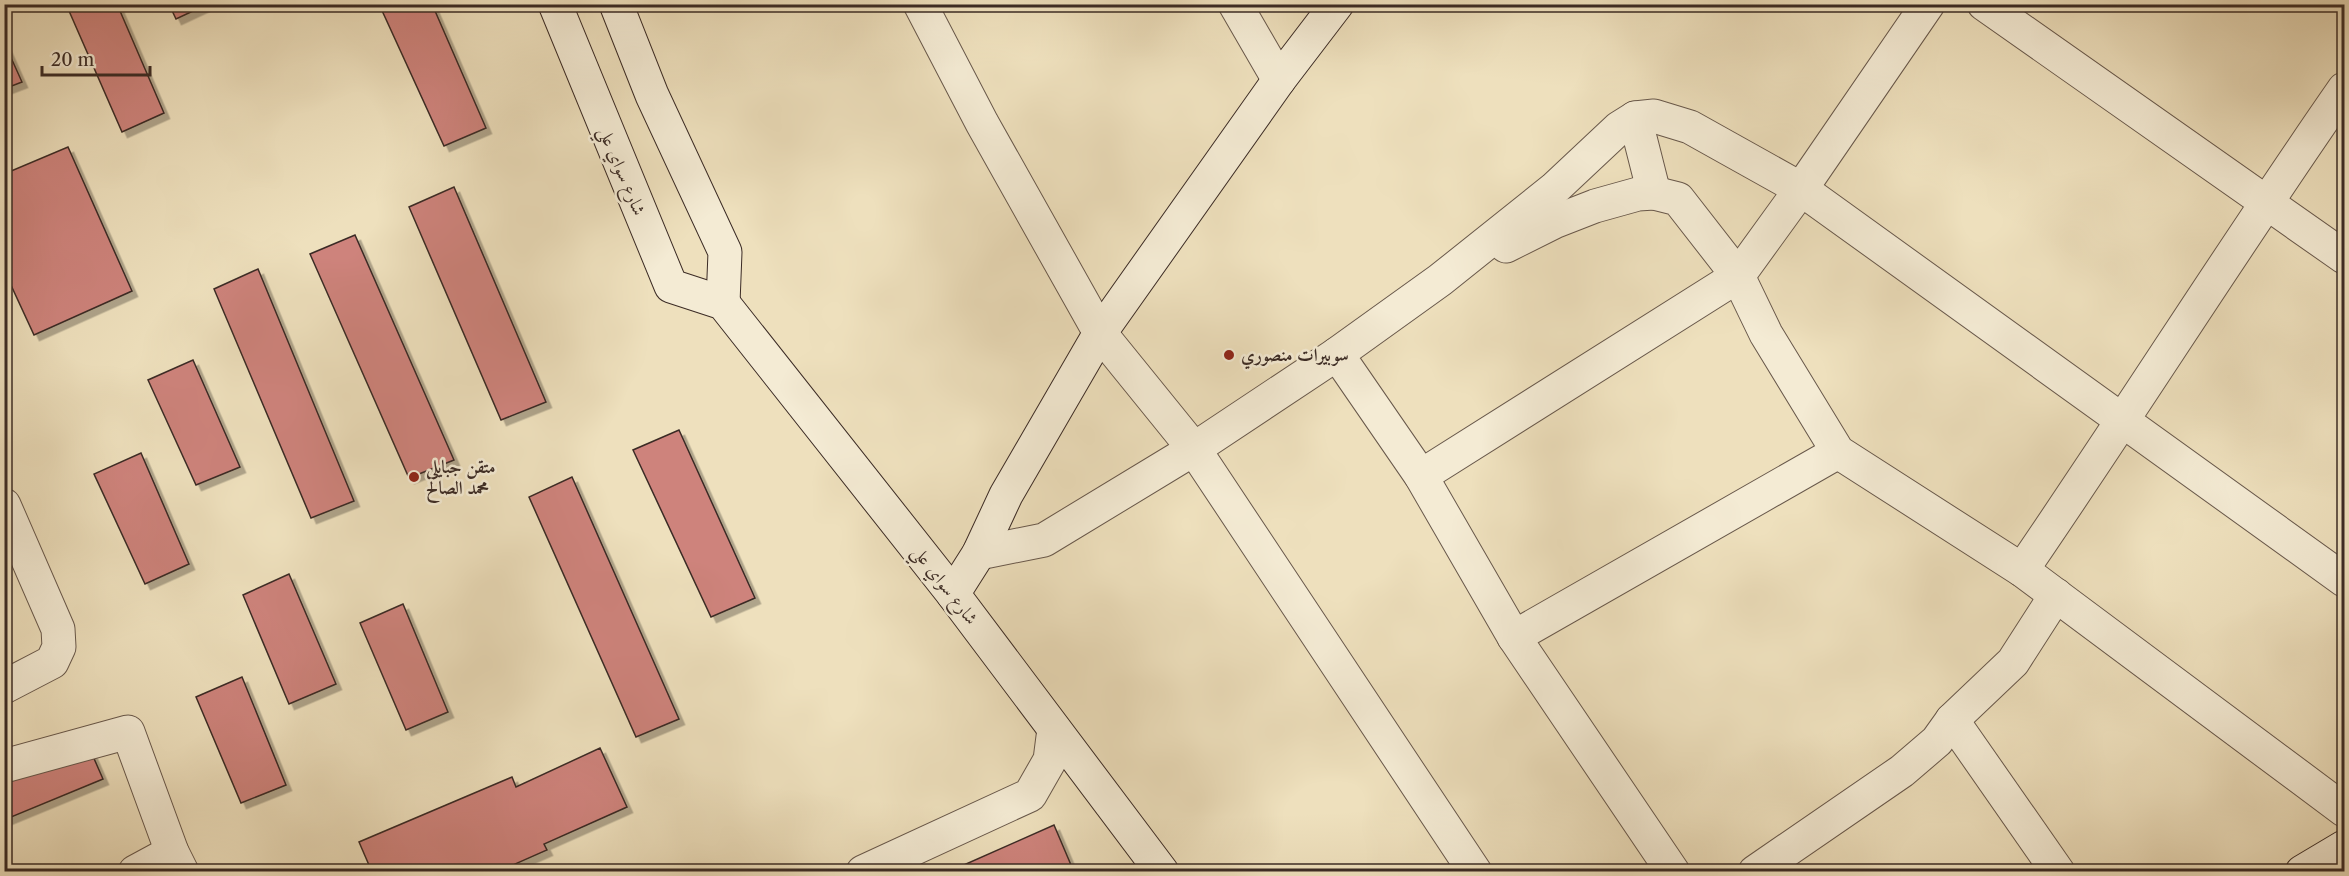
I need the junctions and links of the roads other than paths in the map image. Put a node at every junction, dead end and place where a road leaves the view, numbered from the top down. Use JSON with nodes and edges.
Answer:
{"nodes":[{"id":1,"x":555,"y":4,"type":"edge"},
{"id":2,"x":616,"y":4,"type":"edge"},
{"id":3,"x":920,"y":4,"type":"edge"},
{"id":4,"x":1235,"y":4,"type":"edge"},
{"id":5,"x":1337,"y":4,"type":"edge"},
{"id":6,"x":1928,"y":4,"type":"edge"},
{"id":7,"x":1984,"y":4,"type":"edge"},
{"id":8,"x":1279,"y":80,"type":"junction"},
{"id":9,"x":2344,"y":89,"type":"edge"},
{"id":10,"x":1635,"y":118,"type":"junction"},
{"id":11,"x":1801,"y":189,"type":"junction"},
{"id":12,"x":1654,"y":193,"type":"junction"},
{"id":13,"x":2265,"y":203,"type":"junction"},
{"id":14,"x":2344,"y":257,"type":"edge"},
{"id":15,"x":1738,"y":276,"type":"junction"},
{"id":16,"x":1440,"y":280,"type":"junction"},
{"id":17,"x":723,"y":303,"type":"junction"},
{"id":18,"x":1100,"y":333,"type":"junction"},
{"id":19,"x":1337,"y":354,"type":"junction"},
{"id":20,"x":2123,"y":422,"type":"junction"},
{"id":21,"x":1194,"y":449,"type":"junction"},
{"id":22,"x":1838,"y":452,"type":"junction"},
{"id":23,"x":1421,"y":476,"type":"junction"},
{"id":24,"x":4,"y":505,"type":"edge"},
{"id":25,"x":979,"y":553,"type":"junction"},
{"id":26,"x":2022,"y":570,"type":"junction"},
{"id":27,"x":2344,"y":580,"type":"edge"},
{"id":28,"x":953,"y":594,"type":"junction"},
{"id":29,"x":2056,"y":595,"type":"junction"},
{"id":30,"x":1514,"y":637,"type":"junction"},
{"id":31,"x":4,"y":687,"type":"edge"},
{"id":32,"x":1952,"y":720,"type":"junction"},
{"id":33,"x":1054,"y":729,"type":"junction"},
{"id":34,"x":4,"y":766,"type":"edge"},
{"id":35,"x":2344,"y":810,"type":"edge"},
{"id":36,"x":2344,"y":847,"type":"edge"},
{"id":37,"x":177,"y":862,"type":"edge"},
{"id":38,"x":135,"y":872,"type":"edge"},
{"id":39,"x":863,"y":872,"type":"edge"},
{"id":40,"x":1162,"y":872,"type":"edge"},
{"id":41,"x":1475,"y":872,"type":"edge"},
{"id":42,"x":1673,"y":872,"type":"edge"},
{"id":43,"x":1755,"y":872,"type":"edge"},
{"id":44,"x":2058,"y":872,"type":"edge"},
{"id":45,"x":2302,"y":872,"type":"edge"}],
"edges":[{"from":1,"to":17,"type":"street","name":"شارع سواي علي"},
{"from":2,"to":17,"type":"street"},
{"from":3,"to":18,"type":"street"},
{"from":4,"to":8,"type":"street"},
{"from":5,"to":8,"type":"street"},
{"from":6,"to":11,"type":"street"},
{"from":7,"to":13,"type":"street"},
{"from":8,"to":18,"type":"street"},
{"from":9,"to":13,"type":"street"},
{"from":10,"to":11,"type":"street"},
{"from":10,"to":12,"type":"street"},
{"from":10,"to":16,"type":"street"},
{"from":11,"to":15,"type":"street"},
{"from":11,"to":20,"type":"street"},
{"from":12,"to":15,"type":"street"},
{"from":12,"to":16,"type":"street"},
{"from":13,"to":14,"type":"street"},
{"from":13,"to":20,"type":"street"},
{"from":15,"to":22,"type":"street"},
{"from":15,"to":23,"type":"street"},
{"from":16,"to":19,"type":"street"},
{"from":17,"to":28,"type":"street","name":"شارع سواي علي"},
{"from":18,"to":21,"type":"street"},
{"from":18,"to":25,"type":"street"},
{"from":19,"to":21,"type":"street"},
{"from":19,"to":23,"type":"street"},
{"from":20,"to":26,"type":"street"},
{"from":20,"to":27,"type":"street"},
{"from":21,"to":25,"type":"street"},
{"from":21,"to":41,"type":"street"},
{"from":22,"to":26,"type":"street"},
{"from":22,"to":30,"type":"street"},
{"from":23,"to":30,"type":"street"},
{"from":24,"to":31,"type":"street"},
{"from":25,"to":28,"type":"street"},
{"from":26,"to":29,"type":"street"},
{"from":28,"to":33,"type":"street","name":"شارع سواي علي"},
{"from":29,"to":32,"type":"street"},
{"from":29,"to":35,"type":"street"},
{"from":30,"to":42,"type":"street"},
{"from":32,"to":43,"type":"street"},
{"from":32,"to":44,"type":"street"},
{"from":33,"to":39,"type":"street"},
{"from":33,"to":40,"type":"street","name":"شارع سواي علي"},
{"from":34,"to":37,"type":"street"},
{"from":36,"to":45,"type":"street"},
{"from":37,"to":38,"type":"street"}]}
